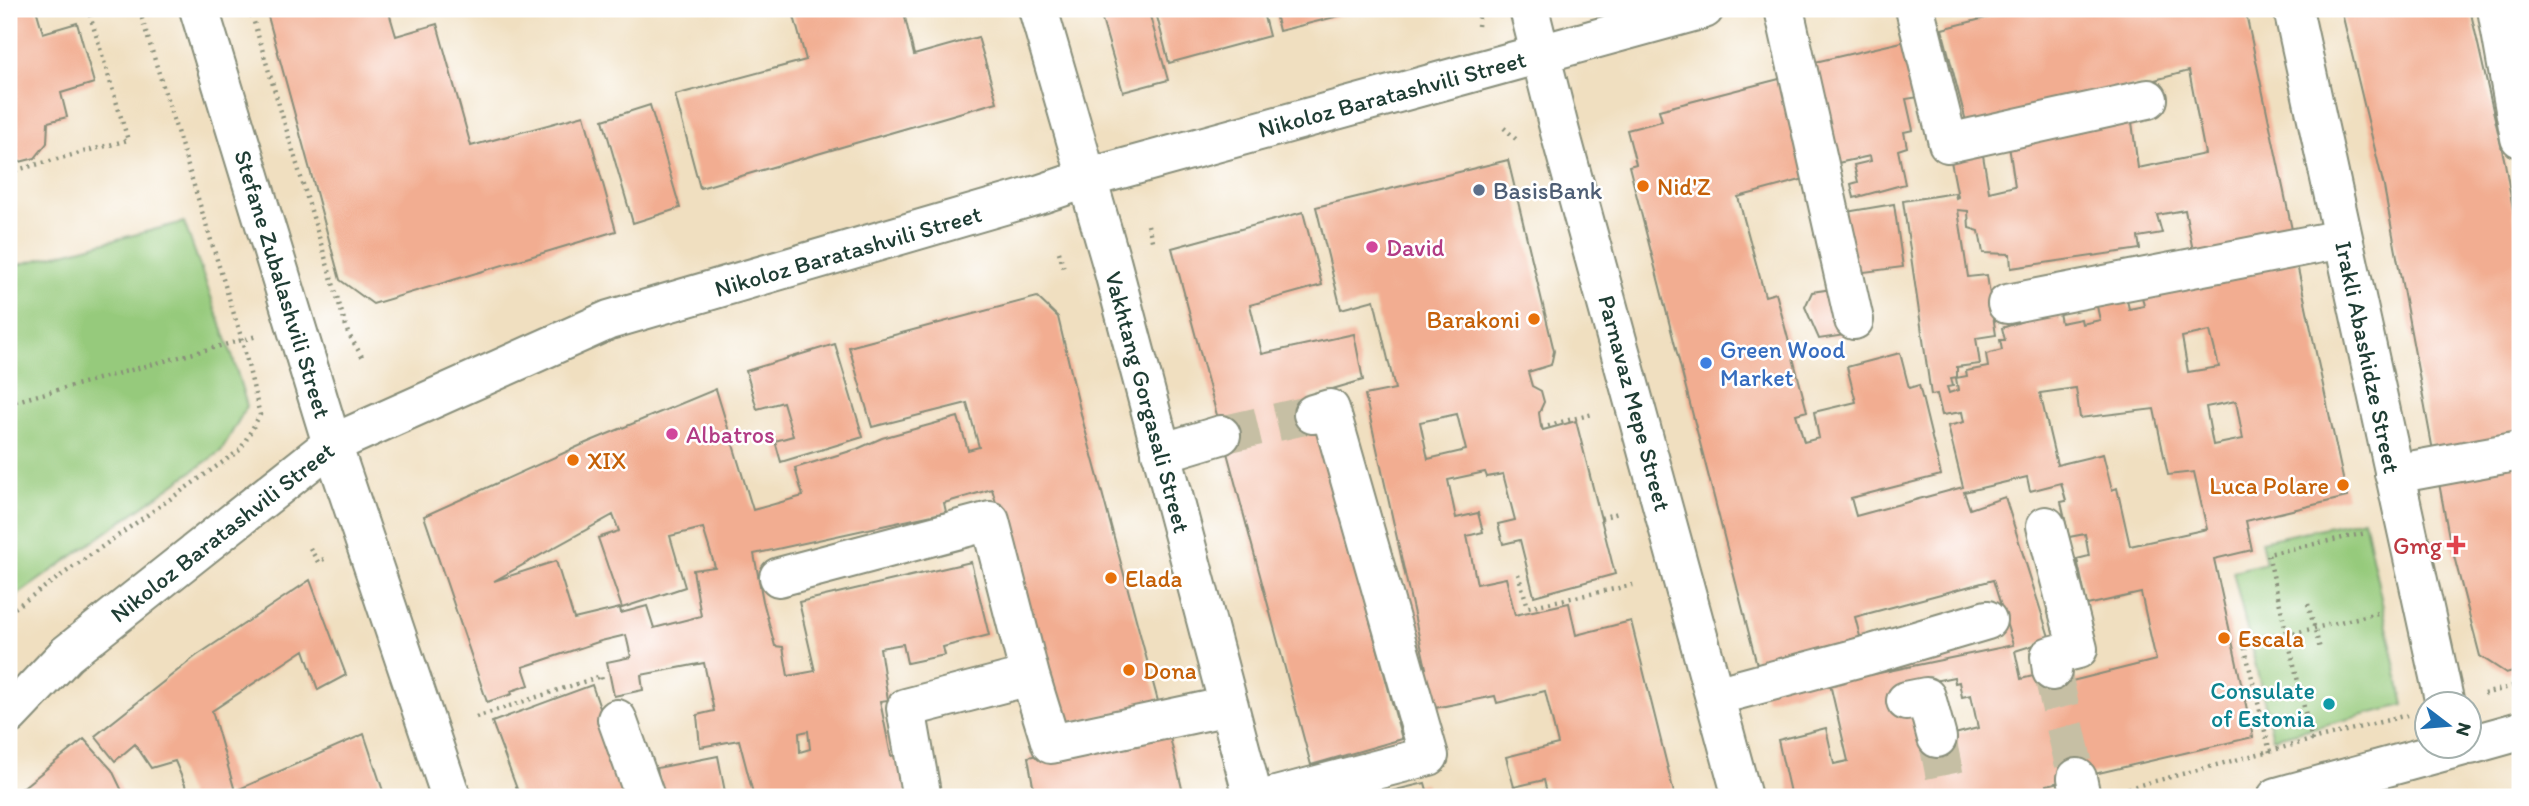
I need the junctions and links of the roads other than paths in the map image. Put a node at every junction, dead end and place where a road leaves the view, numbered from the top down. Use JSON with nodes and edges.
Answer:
{"nodes":[{"id":1,"x":199,"y":9,"type":"edge"},
{"id":2,"x":1038,"y":9,"type":"edge"},
{"id":3,"x":1529,"y":9,"type":"edge"},
{"id":4,"x":1704,"y":9,"type":"edge"},
{"id":5,"x":1784,"y":9,"type":"edge"},
{"id":6,"x":1915,"y":9,"type":"edge"},
{"id":7,"x":2293,"y":9,"type":"edge"},
{"id":8,"x":2497,"y":9,"type":"edge"},
{"id":9,"x":1540,"y":54,"type":"junction"},
{"id":10,"x":2148,"y":99,"type":"dead end"},
{"id":11,"x":2520,"y":138,"type":"edge"},
{"id":12,"x":1088,"y":178,"type":"junction"},
{"id":13,"x":2342,"y":239,"type":"junction"},
{"id":14,"x":2007,"y":304,"type":"dead end"},
{"id":15,"x":1854,"y":320,"type":"dead end"},
{"id":16,"x":1313,"y":414,"type":"tunnel mouth"},
{"id":17,"x":1221,"y":435,"type":"tunnel mouth"},
{"id":18,"x":332,"y":444,"type":"junction"},
{"id":19,"x":2520,"y":451,"type":"edge"},
{"id":20,"x":1161,"y":453,"type":"junction"},
{"id":21,"x":2394,"y":474,"type":"junction"},
{"id":22,"x":2046,"y":526,"type":"dead end"},
{"id":23,"x":779,"y":577,"type":"dead end"},
{"id":24,"x":1987,"y":620,"type":"dead end"},
{"id":25,"x":67,"y":654,"type":"junction"},
{"id":26,"x":2052,"y":671,"type":"dead end"},
{"id":27,"x":1030,"y":676,"type":"junction"},
{"id":28,"x":9,"y":684,"type":"edge"},
{"id":29,"x":2442,"y":690,"type":"edge"},
{"id":30,"x":1715,"y":696,"type":"junction"},
{"id":31,"x":1906,"y":701,"type":"dead end"},
{"id":32,"x":1229,"y":706,"type":"junction"},
{"id":33,"x":9,"y":715,"type":"edge"},
{"id":34,"x":617,"y":719,"type":"road end"},
{"id":35,"x":2520,"y":731,"type":"edge"},
{"id":36,"x":1937,"y":738,"type":"tunnel mouth"},
{"id":37,"x":2484,"y":741,"type":"edge"},
{"id":38,"x":2414,"y":760,"type":"edge"},
{"id":39,"x":921,"y":793,"type":"dead end"},
{"id":40,"x":451,"y":797,"type":"edge"},
{"id":41,"x":645,"y":797,"type":"edge"},
{"id":42,"x":1253,"y":797,"type":"edge"},
{"id":43,"x":1272,"y":797,"type":"edge"},
{"id":44,"x":1742,"y":797,"type":"edge"},
{"id":45,"x":2277,"y":797,"type":"edge"}],
"edges":[{"from":1,"to":18,"type":"street","name":"Stefane Zubalashvili Street"},
{"from":2,"to":12,"type":"street","name":"Vakhtang Gorgasali Street"},
{"from":3,"to":9,"type":"street","name":"Parnavaz Mepe Street"},
{"from":4,"to":9,"type":"street","name":"Nikoloz Baratashvili Street"},
{"from":5,"to":15,"type":"street"},
{"from":6,"to":10,"type":"street"},
{"from":7,"to":13,"type":"street","name":"Irakli Abashidze Street"},
{"from":8,"to":11,"type":"street"},
{"from":9,"to":12,"type":"street","name":"Nikoloz Baratashvili Street"},
{"from":9,"to":30,"type":"street","name":"Parnavaz Mepe Street"},
{"from":12,"to":18,"type":"street","name":"Nikoloz Baratashvili Street"},
{"from":12,"to":20,"type":"street","name":"Vakhtang Gorgasali Street"},
{"from":13,"to":14,"type":"street"},
{"from":13,"to":21,"type":"street","name":"Irakli Abashidze Street"},
{"from":16,"to":43,"type":"street"},
{"from":17,"to":20,"type":"street"},
{"from":18,"to":25,"type":"street","name":"Nikoloz Baratashvili Street"},
{"from":18,"to":40,"type":"street","name":"Stefane Zubalashvili Street"},
{"from":19,"to":21,"type":"street"},
{"from":20,"to":32,"type":"street","name":"Vakhtang Gorgasali Street"},
{"from":21,"to":29,"type":"street","name":"Irakli Abashidze Street"},
{"from":22,"to":26,"type":"street"},
{"from":23,"to":27,"type":"street"},
{"from":24,"to":30,"type":"street"},
{"from":25,"to":28,"type":"street","name":"Nikoloz Baratashvili Street"},
{"from":25,"to":33,"type":"street","name":"Nikoloz Baratashvili Street"},
{"from":27,"to":32,"type":"street"},
{"from":27,"to":39,"type":"street"},
{"from":30,"to":44,"type":"street","name":"Parnavaz Mepe Street"},
{"from":31,"to":36,"type":"street"},
{"from":32,"to":42,"type":"street","name":"Vakhtang Gorgasali Street"},
{"from":34,"to":41,"type":"street"},
{"from":35,"to":37,"type":"street"},
{"from":38,"to":45,"type":"street"}]}
